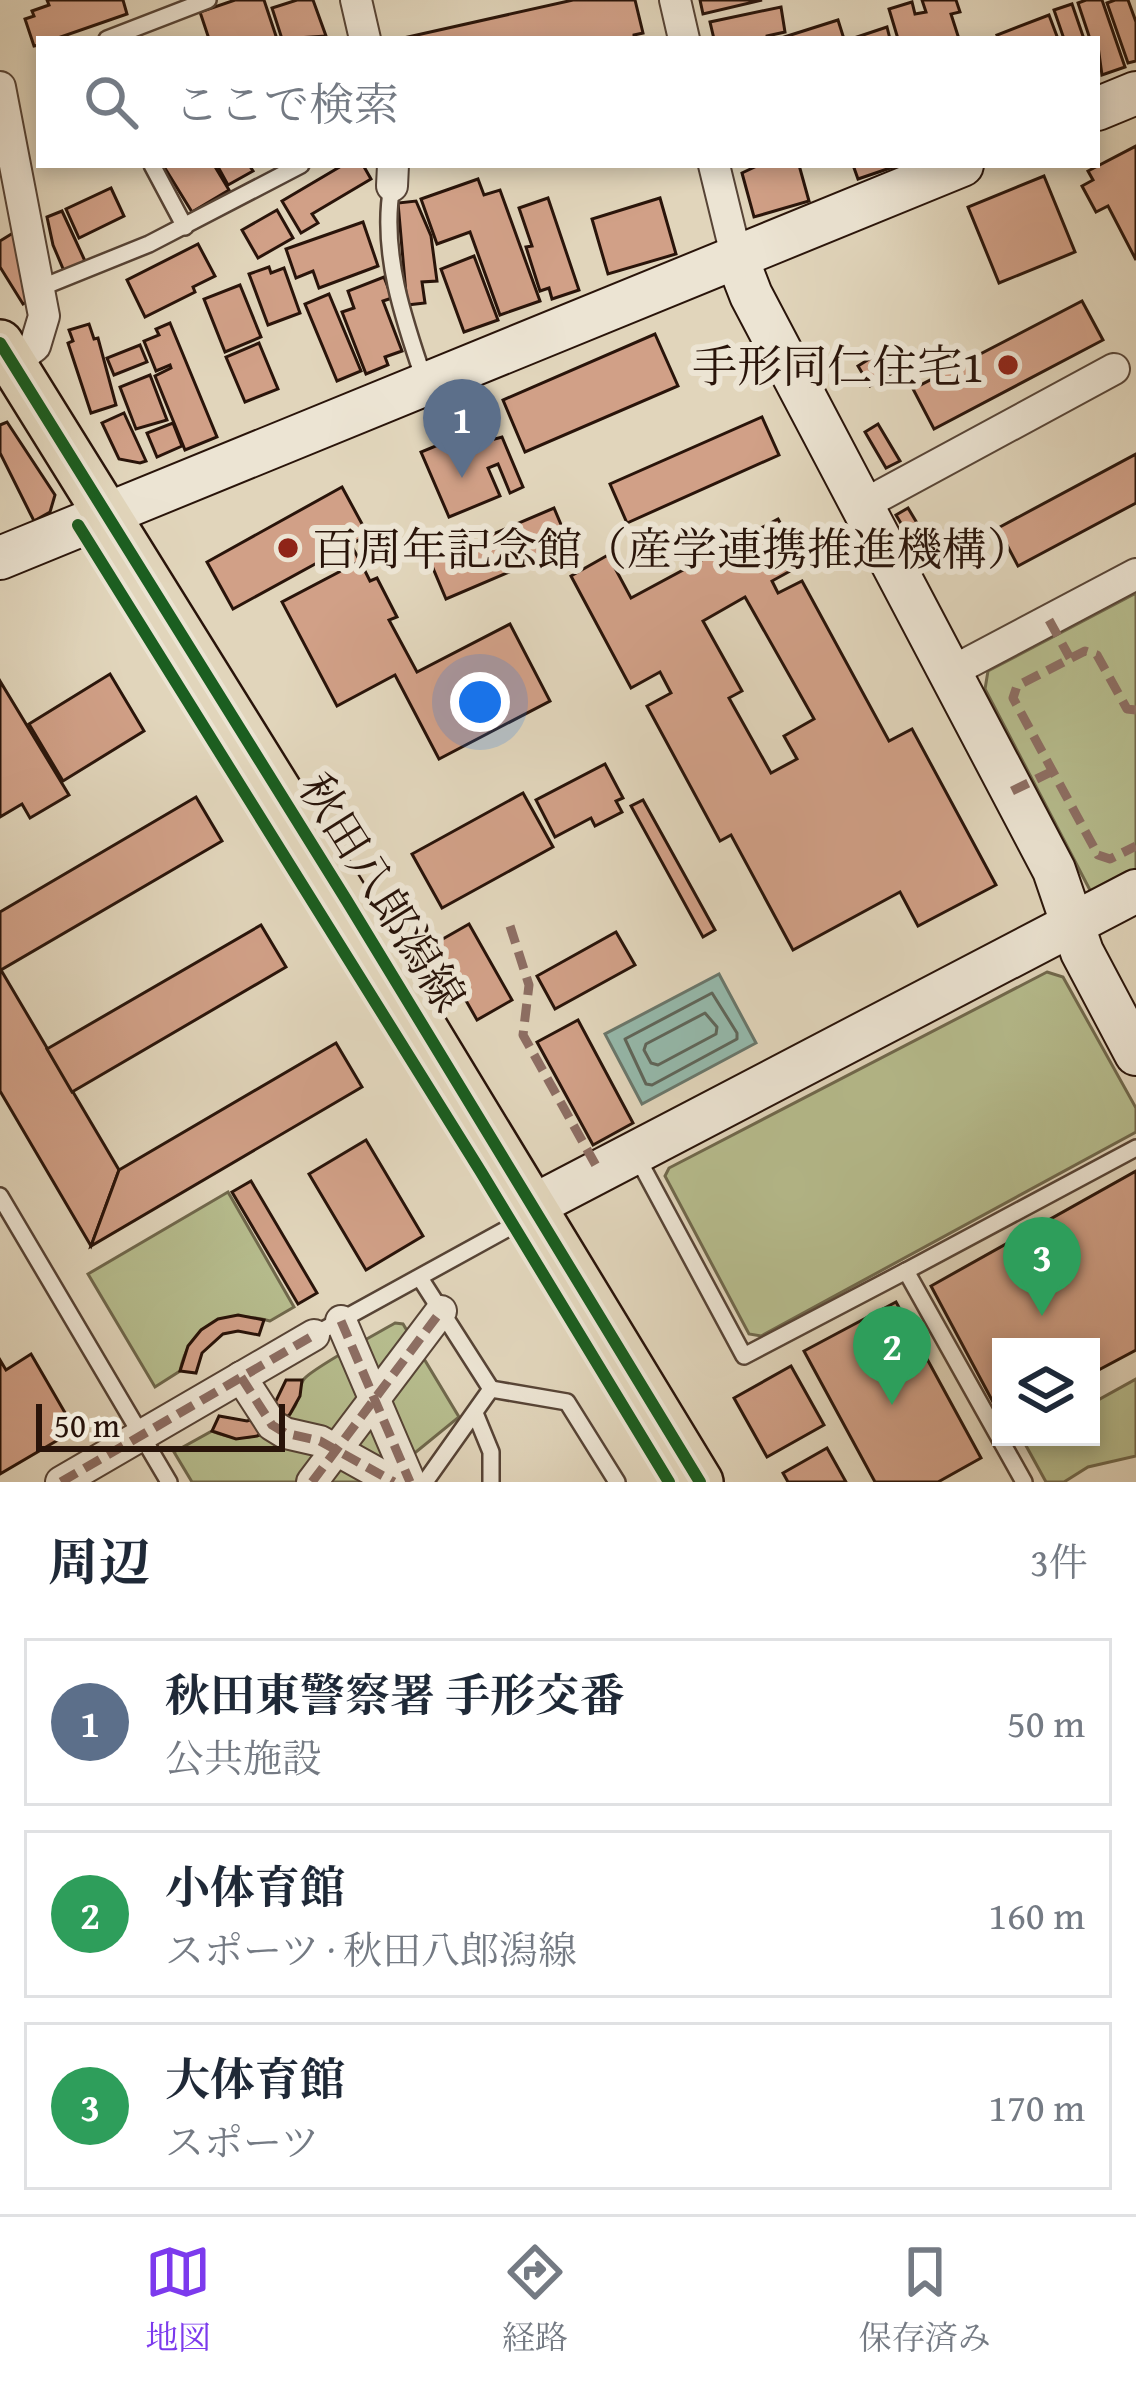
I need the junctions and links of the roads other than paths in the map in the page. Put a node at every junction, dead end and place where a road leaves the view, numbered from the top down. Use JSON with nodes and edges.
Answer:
{"nodes":[{"id":1,"x":208,"y":0,"type":"edge"},
{"id":2,"x":356,"y":0,"type":"edge"},
{"id":3,"x":675,"y":0,"type":"edge"},
{"id":4,"x":115,"y":36,"type":"edge"},
{"id":5,"x":364,"y":36,"type":"edge"},
{"id":6,"x":683,"y":36,"type":"edge"},
{"id":7,"x":0,"y":87,"type":"edge"},
{"id":8,"x":1136,"y":93,"type":"edge"},
{"id":9,"x":1100,"y":108,"type":"edge"},
{"id":10,"x":154,"y":168,"type":"edge"},
{"id":11,"x":295,"y":168,"type":"edge"},
{"id":12,"x":715,"y":168,"type":"edge"},
{"id":13,"x":955,"y":168,"type":"edge"},
{"id":14,"x":392,"y":176,"type":"edge"},
{"id":15,"x":185,"y":227,"type":"junction"},
{"id":16,"x":737,"y":259,"type":"junction"},
{"id":17,"x":40,"y":288,"type":"junction"},
{"id":18,"x":9,"y":366,"type":"edge"},
{"id":19,"x":1114,"y":369,"type":"dead end"},
{"id":20,"x":426,"y":385,"type":"junction"},
{"id":21,"x":861,"y":506,"type":"junction"},
{"id":22,"x":107,"y":512,"type":"junction"},
{"id":23,"x":0,"y":558,"type":"edge"},
{"id":24,"x":1136,"y":574,"type":"edge"},
{"id":25,"x":949,"y":673,"type":"junction"},
{"id":26,"x":1136,"y":891,"type":"edge"},
{"id":27,"x":1074,"y":924,"type":"junction"},
{"id":28,"x":1136,"y":1054,"type":"edge"},
{"id":29,"x":1136,"y":1148,"type":"edge"},
{"id":30,"x":634,"y":1153,"type":"junction"},
{"id":31,"x":0,"y":1196,"type":"edge"},
{"id":32,"x":533,"y":1206,"type":"junction"},
{"id":33,"x":906,"y":1271,"type":"junction"},
{"id":34,"x":420,"y":1278,"type":"junction"},
{"id":35,"x":442,"y":1311,"type":"junction"},
{"id":36,"x":328,"y":1328,"type":"junction"},
{"id":37,"x":241,"y":1378,"type":"junction"},
{"id":38,"x":491,"y":1389,"type":"junction"},
{"id":39,"x":375,"y":1397,"type":"junction"},
{"id":40,"x":476,"y":1413,"type":"junction"},
{"id":41,"x":140,"y":1436,"type":"junction"},
{"id":42,"x":335,"y":1450,"type":"junction"},
{"id":43,"x":1015,"y":1465,"type":"junction"},
{"id":44,"x":61,"y":1482,"type":"edge"},
{"id":45,"x":169,"y":1482,"type":"edge"},
{"id":46,"x":312,"y":1482,"type":"edge"},
{"id":47,"x":394,"y":1482,"type":"edge"},
{"id":48,"x":410,"y":1482,"type":"edge"},
{"id":49,"x":425,"y":1482,"type":"edge"},
{"id":50,"x":490,"y":1482,"type":"edge"},
{"id":51,"x":617,"y":1482,"type":"edge"},
{"id":52,"x":700,"y":1482,"type":"edge"},
{"id":53,"x":1003,"y":1482,"type":"edge"},
{"id":54,"x":1024,"y":1482,"type":"edge"}],
"edges":[{"from":1,"to":4,"type":"lane"},
{"from":2,"to":5,"type":"street"},
{"from":3,"to":6,"type":"street"},
{"from":7,"to":17,"type":"street"},
{"from":8,"to":9,"type":"street"},
{"from":10,"to":15,"type":"lane"},
{"from":11,"to":15,"type":"lane"},
{"from":12,"to":16,"type":"street"},
{"from":13,"to":16,"type":"street"},
{"from":14,"to":20,"type":"lane"},
{"from":15,"to":17,"type":"lane"},
{"from":16,"to":20,"type":"street"},
{"from":16,"to":21,"type":"street"},
{"from":17,"to":18,"type":"street"},
{"from":18,"to":22,"type":"main road","name":"秋田八郎潟線"},
{"from":19,"to":21,"type":"street"},
{"from":20,"to":22,"type":"street"},
{"from":21,"to":25,"type":"street"},
{"from":22,"to":23,"type":"street"},
{"from":22,"to":32,"type":"main road","name":"秋田八郎潟線"},
{"from":24,"to":25,"type":"street"},
{"from":25,"to":27,"type":"street"},
{"from":26,"to":27,"type":"street"},
{"from":27,"to":28,"type":"street"},
{"from":27,"to":30,"type":"street"},
{"from":29,"to":33,"type":"lane"},
{"from":30,"to":32,"type":"street"},
{"from":30,"to":33,"type":"lane"},
{"from":31,"to":41,"type":"lane"},
{"from":32,"to":34,"type":"lane"},
{"from":32,"to":52,"type":"main road","name":"秋田八郎潟線"},
{"from":33,"to":43,"type":"lane"},
{"from":34,"to":35,"type":"lane"},
{"from":34,"to":36,"type":"lane"},
{"from":35,"to":38,"type":"lane"},
{"from":35,"to":39,"type":"street"},
{"from":36,"to":37,"type":"street"},
{"from":36,"to":39,"type":"street"},
{"from":37,"to":41,"type":"street"},
{"from":37,"to":42,"type":"street"},
{"from":38,"to":40,"type":"lane"},
{"from":38,"to":51,"type":"lane"},
{"from":39,"to":42,"type":"street"},
{"from":39,"to":48,"type":"street"},
{"from":40,"to":49,"type":"lane"},
{"from":40,"to":50,"type":"lane"},
{"from":41,"to":44,"type":"street"},
{"from":41,"to":45,"type":"lane"},
{"from":42,"to":46,"type":"street"},
{"from":42,"to":47,"type":"street"},
{"from":43,"to":53,"type":"lane"},
{"from":43,"to":54,"type":"lane"}]}
